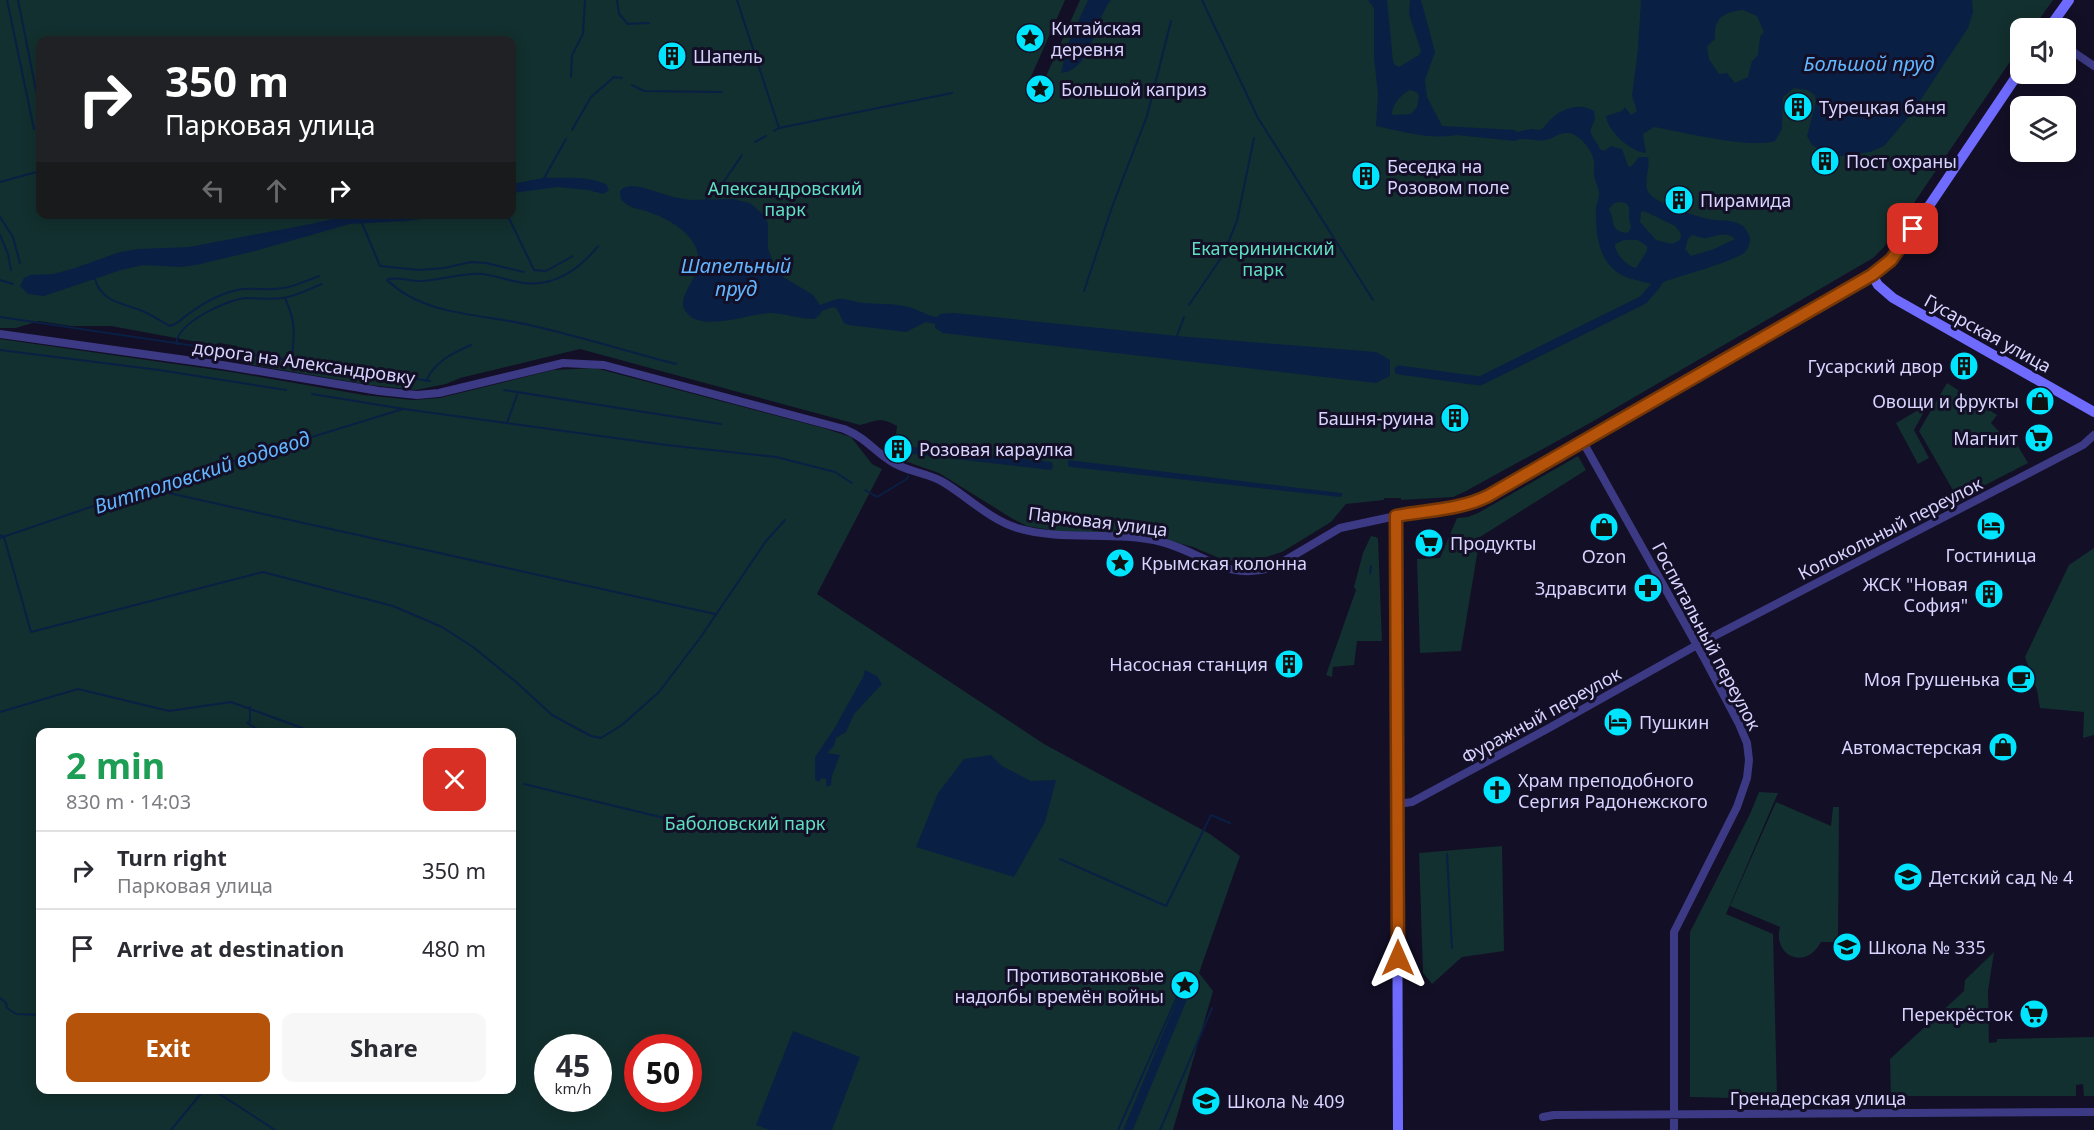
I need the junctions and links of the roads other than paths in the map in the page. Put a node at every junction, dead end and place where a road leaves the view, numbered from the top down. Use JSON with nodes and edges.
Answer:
{"nodes":[{"id":1,"x":2069,"y":0,"type":"edge"},
{"id":2,"x":2056,"y":18,"type":"edge"},
{"id":3,"x":2076,"y":54,"type":"edge"},
{"id":4,"x":2094,"y":66,"type":"edge"},
{"id":5,"x":2011,"y":84,"type":"edge"},
{"id":6,"x":1872,"y":275,"type":"junction"},
{"id":7,"x":0,"y":334,"type":"edge"},
{"id":8,"x":2094,"y":412,"type":"edge"},
{"id":9,"x":2094,"y":435,"type":"edge"},
{"id":10,"x":1583,"y":442,"type":"junction"},
{"id":11,"x":874,"y":448,"type":"joint"},
{"id":12,"x":1396,"y":516,"type":"junction"},
{"id":13,"x":1697,"y":645,"type":"junction"},
{"id":14,"x":1398,"y":804,"type":"junction"},
{"id":15,"x":2094,"y":1112,"type":"edge"},
{"id":16,"x":1674,"y":1114,"type":"junction"},
{"id":17,"x":1543,"y":1117,"type":"dead end"},
{"id":18,"x":1398,"y":1130,"type":"edge"},
{"id":19,"x":1674,"y":1130,"type":"edge"}],
"edges":[{"from":1,"to":2,"type":"main road"},
{"from":3,"to":4,"type":"street"},
{"from":5,"to":6,"type":"main road","name":"Парковая улица"},
{"from":6,"to":8,"type":"main road","name":"Гусарская улица"},
{"from":6,"to":10,"type":"main road","name":"Парковая улица"},
{"from":7,"to":11,"type":"street","name":"дорога на Александровку"},
{"from":9,"to":13,"type":"street","name":"Колокольный переулок"},
{"from":10,"to":12,"type":"main road","name":"Парковая улица"},
{"from":10,"to":13,"type":"street","name":"Госпитальный переулок"},
{"from":11,"to":12,"type":"street","name":"Парковая улица"},
{"from":12,"to":14,"type":"main road"},
{"from":13,"to":14,"type":"street","name":"Фуражный переулок"},
{"from":13,"to":16,"type":"street","name":"Госпитальный переулок"},
{"from":14,"to":18,"type":"main road"},
{"from":15,"to":16,"type":"street","name":"Гренадерская улица"},
{"from":16,"to":17,"type":"street","name":"Гренадерская улица"},
{"from":16,"to":19,"type":"street","name":"Госпитальный переулок"}]}
